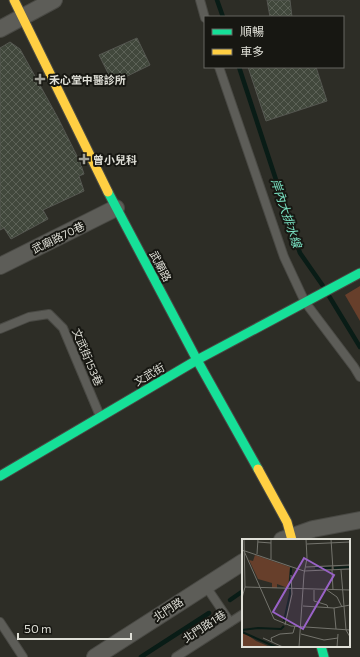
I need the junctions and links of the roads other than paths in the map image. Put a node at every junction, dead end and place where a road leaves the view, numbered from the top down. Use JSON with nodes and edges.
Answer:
{"nodes":[{"id":1,"x":14,"y":0,"type":"edge"},
{"id":2,"x":54,"y":0,"type":"edge"},
{"id":3,"x":200,"y":0,"type":"edge"},
{"id":4,"x":204,"y":16,"type":"edge"},
{"id":5,"x":22,"y":17,"type":"junction"},
{"id":6,"x":0,"y":29,"type":"edge"},
{"id":7,"x":220,"y":68,"type":"edge"},
{"id":8,"x":116,"y":208,"type":"junction"},
{"id":9,"x":0,"y":266,"type":"edge"},
{"id":10,"x":360,"y":273,"type":"edge"},
{"id":11,"x":305,"y":302,"type":"junction"},
{"id":12,"x":0,"y":329,"type":"edge"},
{"id":13,"x":197,"y":360,"type":"junction"},
{"id":14,"x":360,"y":377,"type":"edge"},
{"id":15,"x":100,"y":417,"type":"junction"},
{"id":16,"x":0,"y":476,"type":"edge"},
{"id":17,"x":360,"y":520,"type":"edge"},
{"id":18,"x":288,"y":539,"type":"edge"},
{"id":19,"x":242,"y":563,"type":"edge"},
{"id":20,"x":206,"y":585,"type":"junction"},
{"id":21,"x":242,"y":615,"type":"edge"},
{"id":22,"x":0,"y":622,"type":"edge"},
{"id":23,"x":230,"y":622,"type":"junction"},
{"id":24,"x":321,"y":647,"type":"edge"},
{"id":25,"x":23,"y":657,"type":"edge"},
{"id":26,"x":94,"y":657,"type":"edge"},
{"id":27,"x":176,"y":657,"type":"edge"},
{"id":28,"x":324,"y":657,"type":"edge"}],
"edges":[{"from":1,"to":5,"type":"street","name":"武廟路"},
{"from":2,"to":5,"type":"street"},
{"from":3,"to":4,"type":"lane"},
{"from":5,"to":6,"type":"street"},
{"from":5,"to":8,"type":"street","name":"武廟路"},
{"from":7,"to":11,"type":"lane"},
{"from":8,"to":9,"type":"street","name":"武廟路70巷"},
{"from":8,"to":13,"type":"street","name":"武廟路"},
{"from":10,"to":11,"type":"street","name":"文武街"},
{"from":11,"to":13,"type":"street","name":"文武街"},
{"from":11,"to":14,"type":"lane"},
{"from":12,"to":15,"type":"lane","name":"文武街153巷"},
{"from":13,"to":15,"type":"street","name":"文武街"},
{"from":13,"to":18,"type":"street","name":"武廟路"},
{"from":15,"to":16,"type":"street","name":"文武街"},
{"from":17,"to":18,"type":"street"},
{"from":19,"to":20,"type":"street","name":"北門路"},
{"from":20,"to":23,"type":"lane"},
{"from":20,"to":26,"type":"street","name":"北門路"},
{"from":21,"to":23,"type":"lane","name":"北門路1巷"},
{"from":22,"to":25,"type":"lane"},
{"from":23,"to":27,"type":"lane","name":"北門路1巷"},
{"from":24,"to":28,"type":"street"}]}
